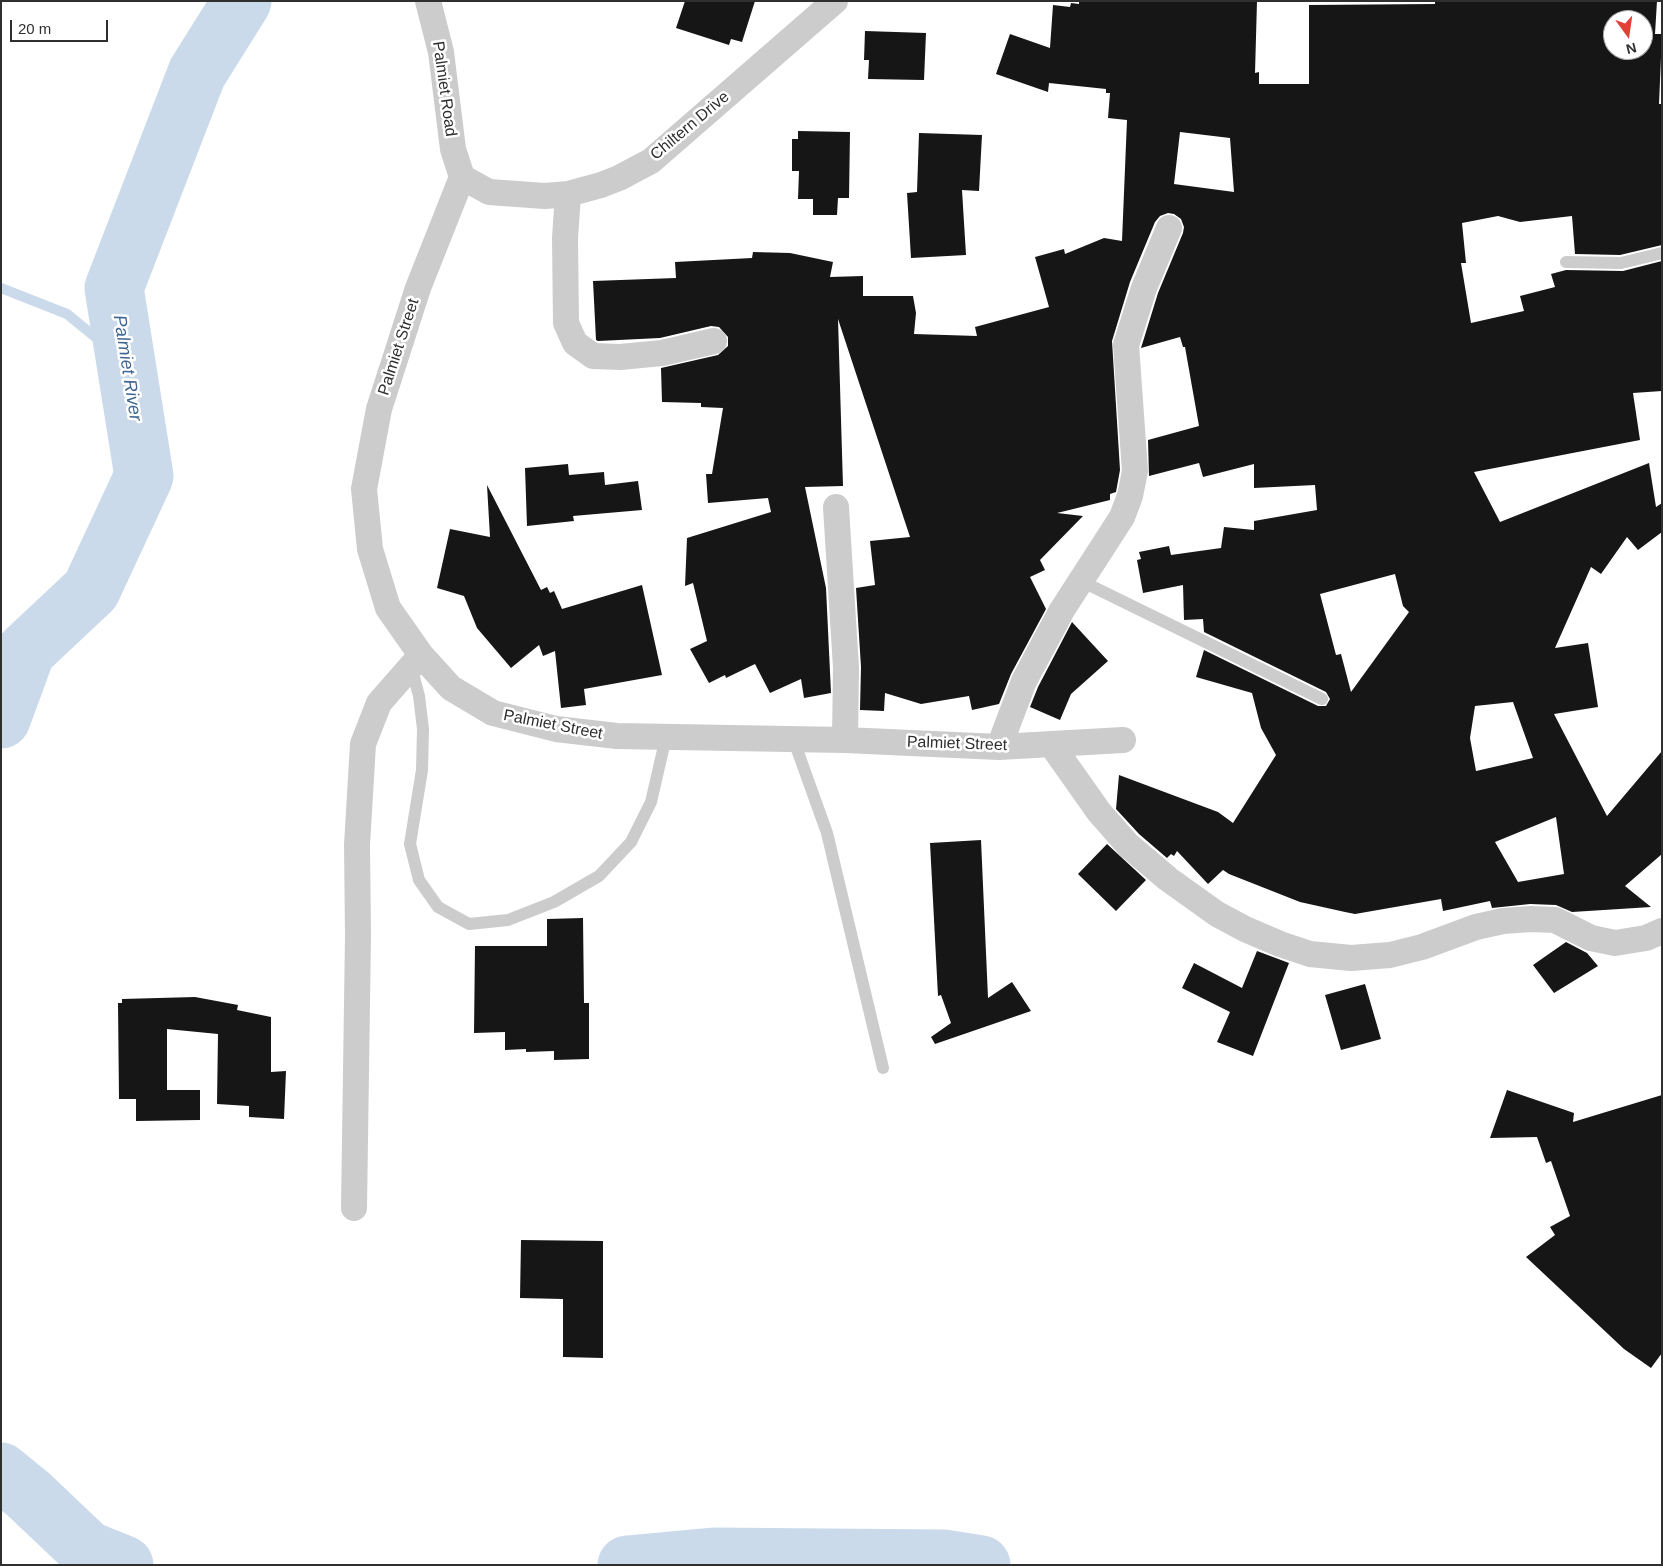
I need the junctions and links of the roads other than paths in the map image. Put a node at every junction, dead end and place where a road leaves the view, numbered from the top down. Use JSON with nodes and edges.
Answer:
{"nodes":[{"id":1,"x":428,"y":1,"type":"edge"},
{"id":2,"x":835,"y":1,"type":"edge"},
{"id":3,"x":462,"y":177,"type":"junction"},
{"id":4,"x":568,"y":194,"type":"junction"},
{"id":5,"x":1169,"y":228,"type":"dead end"},
{"id":6,"x":1662,"y":253,"type":"edge"},
{"id":7,"x":1566,"y":262,"type":"dead end"},
{"id":8,"x":714,"y":341,"type":"dead end"},
{"id":9,"x":836,"y":507,"type":"dead end"},
{"id":10,"x":1081,"y":581,"type":"junction"},
{"id":11,"x":416,"y":660,"type":"junction"},
{"id":12,"x":1322,"y":699,"type":"dead end"},
{"id":13,"x":666,"y":737,"type":"junction"},
{"id":14,"x":845,"y":740,"type":"junction"},
{"id":15,"x":1123,"y":740,"type":"dead end"},
{"id":16,"x":794,"y":741,"type":"junction"},
{"id":17,"x":1051,"y":744,"type":"junction"},
{"id":18,"x":999,"y":747,"type":"junction"},
{"id":19,"x":1662,"y":931,"type":"edge"},
{"id":20,"x":883,"y":1068,"type":"dead end"},
{"id":21,"x":354,"y":1208,"type":"dead end"}],
"edges":[{"from":1,"to":3,"type":"street","name":"Palmiet Road"},
{"from":2,"to":4,"type":"street","name":"Chiltern Drive"},
{"from":3,"to":4,"type":"street","name":"Chiltern Drive"},
{"from":3,"to":11,"type":"street","name":"Palmiet Street"},
{"from":4,"to":8,"type":"street"},
{"from":5,"to":10,"type":"street"},
{"from":6,"to":7,"type":"lane"},
{"from":9,"to":14,"type":"street"},
{"from":10,"to":12,"type":"lane"},
{"from":10,"to":18,"type":"street"},
{"from":11,"to":13,"type":"street","name":"Palmiet Street"},
{"from":11,"to":13,"type":"lane"},
{"from":11,"to":21,"type":"street"},
{"from":13,"to":16,"type":"street","name":"Palmiet Street"},
{"from":14,"to":16,"type":"street","name":"Palmiet Street"},
{"from":14,"to":18,"type":"street","name":"Palmiet Street"},
{"from":15,"to":17,"type":"street","name":"Palmiet Street"},
{"from":16,"to":20,"type":"lane"},
{"from":17,"to":18,"type":"street","name":"Palmiet Street"},
{"from":17,"to":19,"type":"street"}]}
